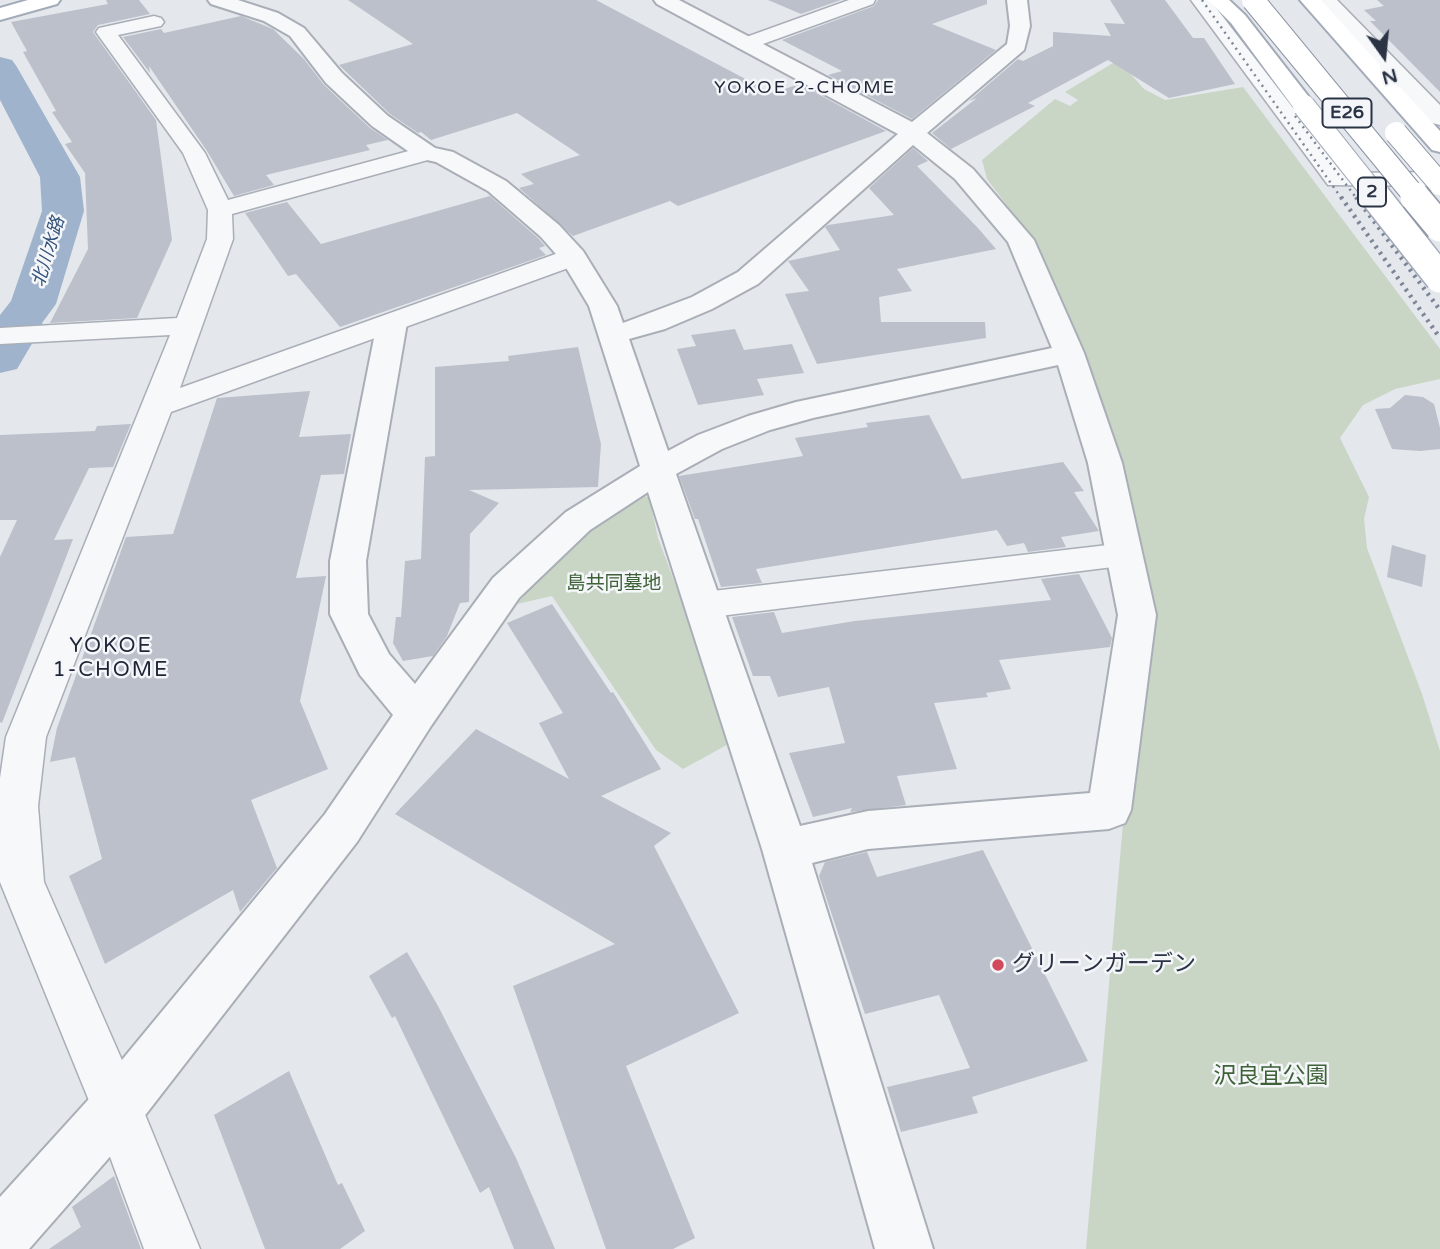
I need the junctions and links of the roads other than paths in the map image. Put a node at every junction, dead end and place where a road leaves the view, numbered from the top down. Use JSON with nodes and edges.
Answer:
{"nodes":[{"id":1,"x":50,"y":0,"type":"edge"},
{"id":2,"x":218,"y":0,"type":"edge"},
{"id":3,"x":664,"y":0,"type":"edge"},
{"id":4,"x":866,"y":0,"type":"edge"},
{"id":5,"x":1017,"y":0,"type":"edge"},
{"id":6,"x":1200,"y":0,"type":"edge"},
{"id":7,"x":1218,"y":0,"type":"edge"},
{"id":8,"x":1253,"y":0,"type":"edge"},
{"id":9,"x":1280,"y":0,"type":"edge"},
{"id":10,"x":1310,"y":0,"type":"edge"},
{"id":11,"x":1327,"y":0,"type":"edge"},
{"id":12,"x":3,"y":8,"type":"edge"},
{"id":13,"x":154,"y":22,"type":"dead end"},
{"id":14,"x":1306,"y":31,"type":"dead end"},
{"id":15,"x":744,"y":44,"type":"junction"},
{"id":16,"x":1378,"y":112,"type":"dead end"},
{"id":17,"x":1436,"y":132,"type":"edge"},
{"id":18,"x":913,"y":133,"type":"junction"},
{"id":19,"x":427,"y":153,"type":"junction"},
{"id":20,"x":1440,"y":181,"type":"edge"},
{"id":21,"x":220,"y":210,"type":"junction"},
{"id":22,"x":1440,"y":227,"type":"edge"},
{"id":23,"x":573,"y":257,"type":"junction"},
{"id":24,"x":1440,"y":278,"type":"edge"},
{"id":25,"x":392,"y":323,"type":"junction"},
{"id":26,"x":187,"y":326,"type":"junction"},
{"id":27,"x":615,"y":334,"type":"junction"},
{"id":28,"x":0,"y":336,"type":"edge"},
{"id":29,"x":1069,"y":353,"type":"junction"},
{"id":30,"x":158,"y":406,"type":"junction"},
{"id":31,"x":658,"y":470,"type":"junction"},
{"id":32,"x":1125,"y":555,"type":"junction"},
{"id":33,"x":704,"y":605,"type":"junction"},
{"id":34,"x":416,"y":714,"type":"junction"},
{"id":35,"x":785,"y":849,"type":"junction"},
{"id":36,"x":117,"y":1108,"type":"junction"},
{"id":37,"x":0,"y":1239,"type":"edge"},
{"id":38,"x":172,"y":1249,"type":"edge"},
{"id":39,"x":904,"y":1249,"type":"edge"}],
"edges":[{"from":1,"to":12,"type":"main road"},
{"from":2,"to":19,"type":"street"},
{"from":3,"to":15,"type":"street"},
{"from":4,"to":15,"type":"street"},
{"from":5,"to":18,"type":"street"},
{"from":6,"to":20,"type":"street"},
{"from":7,"to":24,"type":"main road","number":"2","bridge":true},
{"from":8,"to":22,"type":"main road","number":"E26","bridge":true},
{"from":9,"to":14,"type":"main road"},
{"from":10,"to":17,"type":"main road"},
{"from":11,"to":17,"type":"street"},
{"from":13,"to":21,"type":"street"},
{"from":15,"to":18,"type":"street"},
{"from":16,"to":20,"type":"main road","number":"E26","bridge":true},
{"from":18,"to":27,"type":"street"},
{"from":18,"to":29,"type":"street"},
{"from":19,"to":21,"type":"street"},
{"from":19,"to":23,"type":"street"},
{"from":21,"to":26,"type":"street"},
{"from":23,"to":25,"type":"street"},
{"from":23,"to":27,"type":"street"},
{"from":25,"to":30,"type":"street"},
{"from":25,"to":34,"type":"street"},
{"from":26,"to":28,"type":"street"},
{"from":26,"to":30,"type":"street"},
{"from":27,"to":31,"type":"street"},
{"from":29,"to":31,"type":"street"},
{"from":29,"to":32,"type":"street"},
{"from":30,"to":36,"type":"street"},
{"from":31,"to":33,"type":"street"},
{"from":31,"to":34,"type":"street"},
{"from":32,"to":33,"type":"street"},
{"from":32,"to":35,"type":"street"},
{"from":33,"to":35,"type":"street"},
{"from":34,"to":36,"type":"street"},
{"from":35,"to":39,"type":"street"},
{"from":36,"to":37,"type":"street"},
{"from":36,"to":38,"type":"street"}]}
